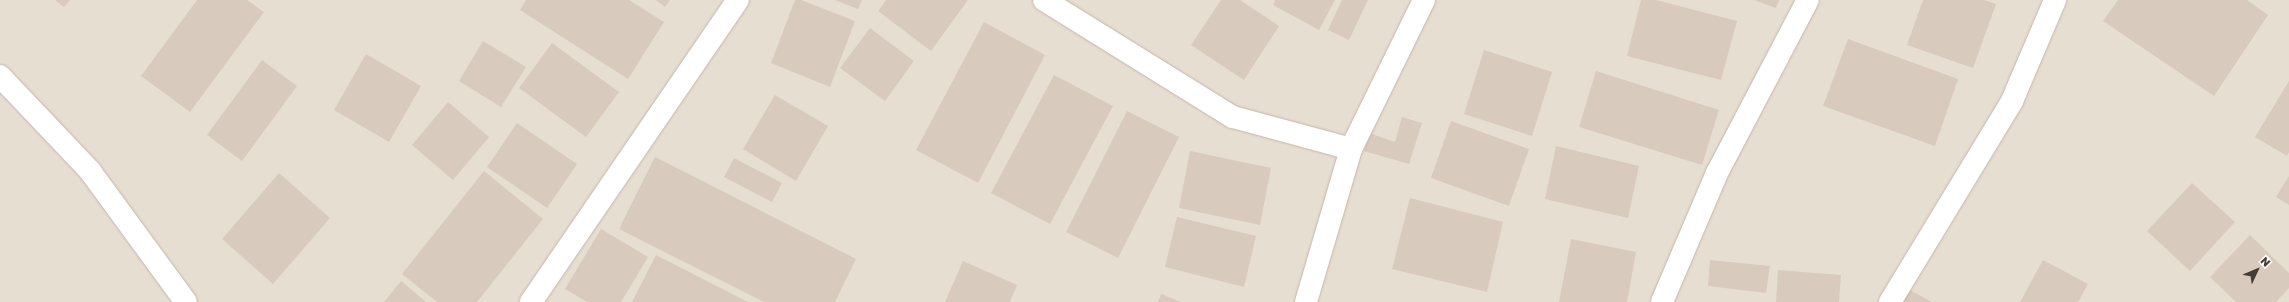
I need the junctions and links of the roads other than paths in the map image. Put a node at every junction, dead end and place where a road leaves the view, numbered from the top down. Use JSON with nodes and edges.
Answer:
{"nodes":[{"id":1,"x":738,"y":0,"type":"edge"},
{"id":2,"x":1044,"y":0,"type":"edge"},
{"id":3,"x":1424,"y":0,"type":"edge"},
{"id":4,"x":1808,"y":0,"type":"edge"},
{"id":5,"x":2055,"y":0,"type":"edge"},
{"id":6,"x":0,"y":76,"type":"edge"},
{"id":7,"x":1351,"y":148,"type":"junction"},
{"id":8,"x":186,"y":302,"type":"edge"},
{"id":9,"x":531,"y":302,"type":"edge"},
{"id":10,"x":1306,"y":302,"type":"edge"},
{"id":11,"x":1662,"y":302,"type":"edge"},
{"id":12,"x":1890,"y":302,"type":"edge"}],
"edges":[{"from":1,"to":9,"type":"street"},
{"from":2,"to":7,"type":"street"},
{"from":3,"to":7,"type":"street"},
{"from":4,"to":11,"type":"street"},
{"from":5,"to":12,"type":"street"},
{"from":6,"to":8,"type":"street"},
{"from":7,"to":10,"type":"street"}]}
